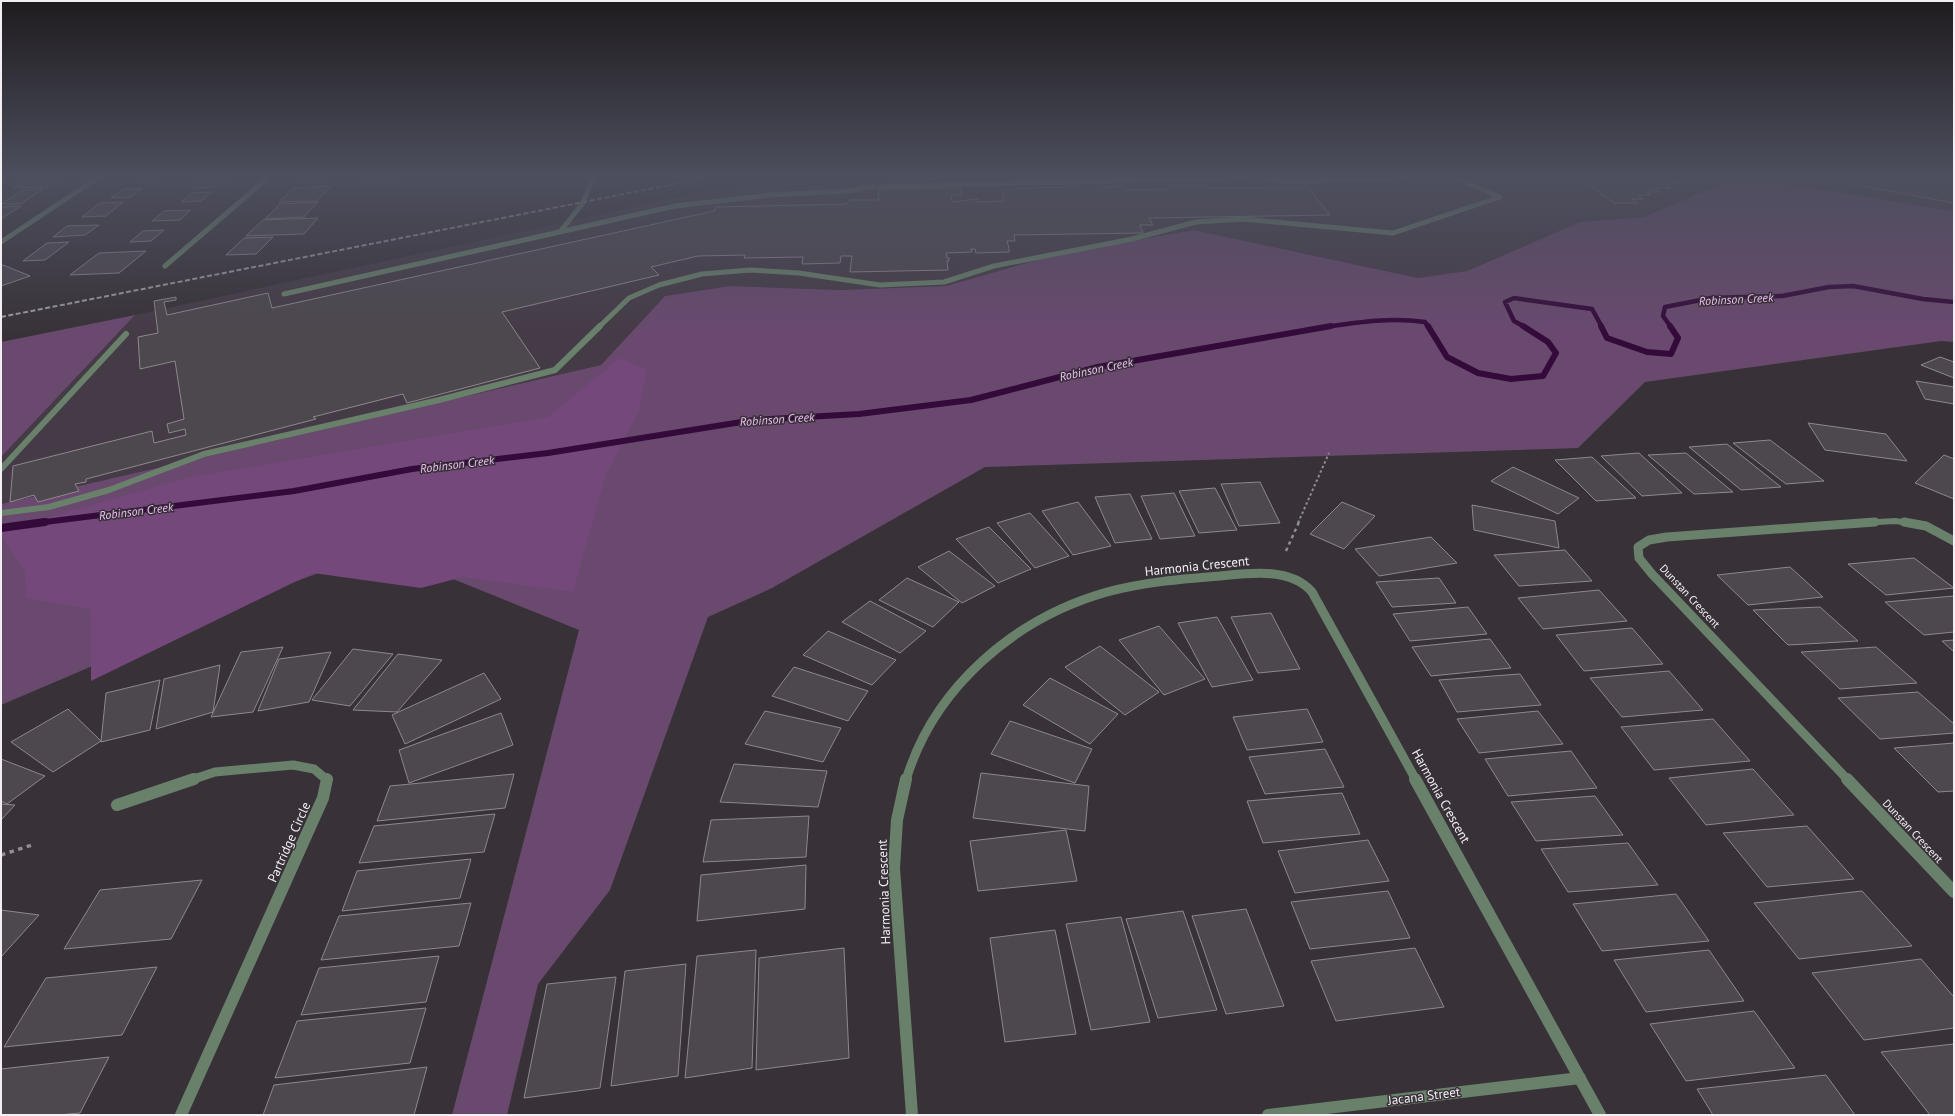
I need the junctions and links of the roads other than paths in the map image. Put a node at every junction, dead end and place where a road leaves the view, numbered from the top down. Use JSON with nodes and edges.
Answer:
{"nodes":[{"id":1,"x":20,"y":229,"type":"edge"},
{"id":2,"x":208,"y":229,"type":"edge"},
{"id":3,"x":562,"y":229,"type":"edge"},
{"id":4,"x":573,"y":229,"type":"edge"},
{"id":5,"x":1169,"y":229,"type":"edge"},
{"id":6,"x":1348,"y":229,"type":"edge"},
{"id":7,"x":1405,"y":229,"type":"edge"},
{"id":8,"x":560,"y":232,"type":"junction"},
{"id":9,"x":1,"y":242,"type":"edge"},
{"id":10,"x":165,"y":266,"type":"dead end"},
{"id":11,"x":284,"y":294,"type":"dead end"},
{"id":12,"x":126,"y":334,"type":"dead end"},
{"id":13,"x":1,"y":469,"type":"edge"},
{"id":14,"x":1,"y":513,"type":"edge"},
{"id":15,"x":1954,"y":541,"type":"edge"},
{"id":16,"x":117,"y":805,"type":"dead end"},
{"id":17,"x":1954,"y":892,"type":"edge"},
{"id":18,"x":1580,"y":1078,"type":"junction"},
{"id":19,"x":181,"y":1115,"type":"edge"},
{"id":20,"x":912,"y":1115,"type":"edge"},
{"id":21,"x":1268,"y":1115,"type":"edge"},
{"id":22,"x":1600,"y":1115,"type":"edge"}],
"edges":[{"from":1,"to":9,"type":"street"},
{"from":2,"to":10,"type":"street"},
{"from":3,"to":8,"type":"street"},
{"from":4,"to":8,"type":"street"},
{"from":5,"to":14,"type":"street"},
{"from":6,"to":7,"type":"street"},
{"from":8,"to":11,"type":"street"},
{"from":12,"to":13,"type":"street"},
{"from":15,"to":17,"type":"street","name":"Dunstan Crescent"},
{"from":16,"to":19,"type":"street","name":"Partridge Circle"},
{"from":18,"to":20,"type":"street","name":"Harmonia Crescent"},
{"from":18,"to":21,"type":"street","name":"Jacana Street"},
{"from":18,"to":22,"type":"street","name":"Harmonia Crescent"}]}
